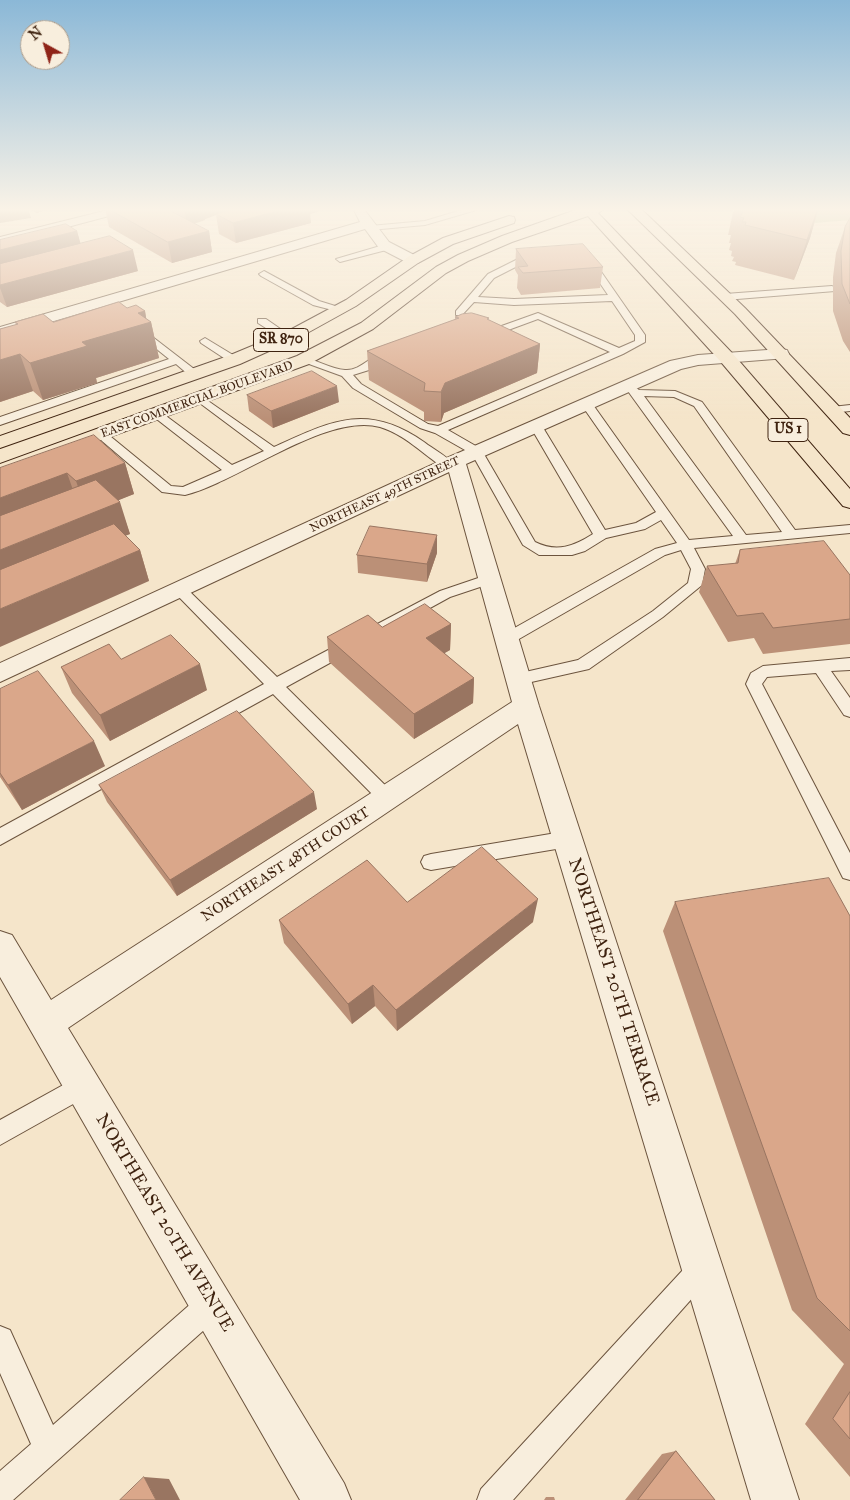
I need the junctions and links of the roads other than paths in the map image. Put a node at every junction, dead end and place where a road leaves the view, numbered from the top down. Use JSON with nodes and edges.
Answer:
{"nodes":[{"id":1,"x":188,"y":278,"type":"edge"},
{"id":2,"x":271,"y":278,"type":"edge"},
{"id":3,"x":386,"y":278,"type":"edge"},
{"id":4,"x":431,"y":278,"type":"edge"},
{"id":5,"x":490,"y":278,"type":"edge"},
{"id":6,"x":601,"y":278,"type":"edge"},
{"id":7,"x":653,"y":278,"type":"edge"},
{"id":8,"x":705,"y":278,"type":"edge"},
{"id":9,"x":832,"y":289,"type":"dead end"},
{"id":10,"x":725,"y":297,"type":"junction"},
{"id":11,"x":615,"y":298,"type":"junction"},
{"id":12,"x":470,"y":299,"type":"junction"},
{"id":13,"x":530,"y":302,"type":"junction"},
{"id":14,"x":340,"y":309,"type":"junction"},
{"id":15,"x":538,"y":316,"type":"junction"},
{"id":16,"x":463,"y":319,"type":"edge"},
{"id":17,"x":262,"y":321,"type":"dead end"},
{"id":18,"x":128,"y":324,"type":"edge"},
{"id":19,"x":500,"y":330,"type":"edge"},
{"id":20,"x":0,"y":332,"type":"edge"},
{"id":21,"x":287,"y":337,"type":"junction"},
{"id":22,"x":205,"y":341,"type":"dead end"},
{"id":23,"x":394,"y":350,"type":"edge"},
{"id":24,"x":619,"y":352,"type":"junction"},
{"id":25,"x":781,"y":354,"type":"junction"},
{"id":26,"x":727,"y":358,"type":"junction"},
{"id":27,"x":178,"y":360,"type":"junction"},
{"id":28,"x":234,"y":360,"type":"junction"},
{"id":29,"x":303,"y":360,"type":"junction"},
{"id":30,"x":194,"y":374,"type":"junction"},
{"id":31,"x":346,"y":374,"type":"junction"},
{"id":32,"x":632,"y":389,"type":"junction"},
{"id":33,"x":201,"y":399,"type":"junction"},
{"id":34,"x":586,"y":404,"type":"junction"},
{"id":35,"x":850,"y":408,"type":"edge"},
{"id":36,"x":832,"y":410,"type":"junction"},
{"id":37,"x":158,"y":415,"type":"junction"},
{"id":38,"x":0,"y":421,"type":"edge"},
{"id":39,"x":536,"y":426,"type":"junction"},
{"id":40,"x":850,"y":429,"type":"edge"},
{"id":41,"x":440,"y":430,"type":"junction"},
{"id":42,"x":101,"y":435,"type":"junction"},
{"id":43,"x":0,"y":442,"type":"edge"},
{"id":44,"x":270,"y":453,"type":"junction"},
{"id":45,"x":461,"y":459,"type":"junction"},
{"id":46,"x":231,"y":471,"type":"junction"},
{"id":47,"x":0,"y":472,"type":"edge"},
{"id":48,"x":850,"y":502,"type":"edge"},
{"id":49,"x":663,"y":514,"type":"junction"},
{"id":50,"x":850,"y":529,"type":"edge"},
{"id":51,"x":601,"y":535,"type":"junction"},
{"id":52,"x":791,"y":535,"type":"junction"},
{"id":53,"x":743,"y":540,"type":"junction"},
{"id":54,"x":685,"y":546,"type":"junction"},
{"id":55,"x":490,"y":579,"type":"junction"},
{"id":56,"x":180,"y":590,"type":"junction"},
{"id":57,"x":507,"y":639,"type":"junction"},
{"id":58,"x":850,"y":664,"type":"edge"},
{"id":59,"x":820,"y":667,"type":"junction"},
{"id":60,"x":0,"y":673,"type":"edge"},
{"id":61,"x":275,"y":686,"type":"junction"},
{"id":62,"x":522,"y":693,"type":"junction"},
{"id":63,"x":850,"y":711,"type":"edge"},
{"id":64,"x":387,"y":798,"type":"junction"},
{"id":65,"x":0,"y":837,"type":"edge"},
{"id":66,"x":568,"y":839,"type":"junction"},
{"id":67,"x":431,"y":862,"type":"dead end"},
{"id":68,"x":850,"y":872,"type":"edge"},
{"id":69,"x":0,"y":946,"type":"edge"},
{"id":70,"x":46,"y":1023,"type":"junction"},
{"id":71,"x":83,"y":1086,"type":"junction"},
{"id":72,"x":0,"y":1133,"type":"edge"},
{"id":73,"x":702,"y":1268,"type":"junction"},
{"id":74,"x":212,"y":1304,"type":"junction"},
{"id":75,"x":0,"y":1340,"type":"edge"},
{"id":76,"x":48,"y":1449,"type":"junction"},
{"id":77,"x":0,"y":1491,"type":"edge"},
{"id":78,"x":327,"y":1500,"type":"edge"},
{"id":79,"x":492,"y":1500,"type":"edge"},
{"id":80,"x":776,"y":1500,"type":"edge"}],
"edges":[{"from":1,"to":20,"type":"street"},
{"from":2,"to":14,"type":"lane"},
{"from":3,"to":14,"type":"main road","name":"EAST COMMERCIAL BOULEVARD","number":"SR 870"},
{"from":4,"to":29,"type":"main road","name":"EAST COMMERCIAL BOULEVARD","number":"SR 870"},
{"from":5,"to":12,"type":"lane"},
{"from":6,"to":11,"type":"lane"},
{"from":7,"to":26,"type":"main road","number":"US 1"},
{"from":8,"to":10,"type":"main road"},
{"from":9,"to":10,"type":"lane"},
{"from":10,"to":25,"type":"main road"},
{"from":11,"to":13,"type":"lane"},
{"from":11,"to":24,"type":"lane"},
{"from":12,"to":13,"type":"lane"},
{"from":12,"to":16,"type":"lane"},
{"from":13,"to":15,"type":"lane"},
{"from":14,"to":21,"type":"main road","name":"EAST COMMERCIAL BOULEVARD","number":"SR 870"},
{"from":15,"to":19,"type":"lane"},
{"from":15,"to":24,"type":"lane"},
{"from":17,"to":21,"type":"lane"},
{"from":18,"to":27,"type":"lane"},
{"from":21,"to":28,"type":"main road","name":"EAST COMMERCIAL BOULEVARD","number":"SR 870"},
{"from":22,"to":28,"type":"lane"},
{"from":23,"to":31,"type":"lane"},
{"from":24,"to":41,"type":"lane"},
{"from":25,"to":26,"type":"street","name":"NORTHEAST 49TH STREET"},
{"from":25,"to":36,"type":"main road"},
{"from":26,"to":32,"type":"street","name":"NORTHEAST 49TH STREET"},
{"from":26,"to":48,"type":"main road","number":"US 1"},
{"from":27,"to":30,"type":"lane"},
{"from":27,"to":38,"type":"lane"},
{"from":28,"to":30,"type":"main road","name":"EAST COMMERCIAL BOULEVARD","number":"SR 870"},
{"from":29,"to":31,"type":"lane"},
{"from":29,"to":33,"type":"main road","name":"EAST COMMERCIAL BOULEVARD","number":"SR 870"},
{"from":30,"to":43,"type":"main road","name":"EAST COMMERCIAL BOULEVARD","number":"SR 870"},
{"from":31,"to":41,"type":"lane"},
{"from":32,"to":34,"type":"street","name":"NORTHEAST 49TH STREET"},
{"from":32,"to":52,"type":"lane"},
{"from":32,"to":53,"type":"lane"},
{"from":33,"to":37,"type":"main road","name":"EAST COMMERCIAL BOULEVARD","number":"SR 870"},
{"from":33,"to":44,"type":"lane"},
{"from":34,"to":39,"type":"street","name":"NORTHEAST 49TH STREET"},
{"from":34,"to":49,"type":"lane"},
{"from":35,"to":36,"type":"lane"},
{"from":36,"to":40,"type":"main road"},
{"from":37,"to":42,"type":"main road","name":"EAST COMMERCIAL BOULEVARD","number":"SR 870"},
{"from":37,"to":46,"type":"lane"},
{"from":39,"to":45,"type":"street","name":"NORTHEAST 49TH STREET"},
{"from":39,"to":51,"type":"lane"},
{"from":41,"to":45,"type":"lane"},
{"from":42,"to":46,"type":"lane"},
{"from":42,"to":47,"type":"main road","name":"EAST COMMERCIAL BOULEVARD","number":"SR 870"},
{"from":44,"to":45,"type":"lane"},
{"from":44,"to":46,"type":"lane"},
{"from":45,"to":51,"type":"lane"},
{"from":45,"to":55,"type":"street","name":"NORTHEAST 20TH TERRACE"},
{"from":45,"to":56,"type":"street","name":"NORTHEAST 49TH STREET"},
{"from":49,"to":51,"type":"lane"},
{"from":49,"to":54,"type":"lane"},
{"from":50,"to":52,"type":"lane"},
{"from":52,"to":53,"type":"lane"},
{"from":53,"to":54,"type":"lane"},
{"from":54,"to":57,"type":"lane"},
{"from":54,"to":62,"type":"lane"},
{"from":55,"to":57,"type":"street","name":"NORTHEAST 20TH TERRACE"},
{"from":55,"to":61,"type":"lane"},
{"from":56,"to":60,"type":"street","name":"NORTHEAST 49TH STREET"},
{"from":56,"to":61,"type":"lane"},
{"from":57,"to":62,"type":"street","name":"NORTHEAST 20TH TERRACE"},
{"from":58,"to":59,"type":"lane"},
{"from":59,"to":63,"type":"lane"},
{"from":59,"to":68,"type":"lane"},
{"from":61,"to":64,"type":"lane"},
{"from":61,"to":65,"type":"lane"},
{"from":62,"to":64,"type":"street","name":"NORTHEAST 48TH COURT"},
{"from":62,"to":66,"type":"street","name":"NORTHEAST 20TH TERRACE"},
{"from":64,"to":70,"type":"street","name":"NORTHEAST 48TH COURT"},
{"from":66,"to":67,"type":"lane"},
{"from":66,"to":73,"type":"street","name":"NORTHEAST 20TH TERRACE"},
{"from":69,"to":70,"type":"street","name":"NORTHEAST 20TH AVENUE"},
{"from":70,"to":71,"type":"street","name":"NORTHEAST 20TH AVENUE"},
{"from":71,"to":72,"type":"lane"},
{"from":71,"to":74,"type":"street","name":"NORTHEAST 20TH AVENUE"},
{"from":73,"to":79,"type":"lane"},
{"from":73,"to":80,"type":"street","name":"NORTHEAST 20TH TERRACE"},
{"from":74,"to":76,"type":"lane"},
{"from":74,"to":78,"type":"street","name":"NORTHEAST 20TH AVENUE"},
{"from":75,"to":76,"type":"lane"},
{"from":76,"to":77,"type":"lane"}]}
